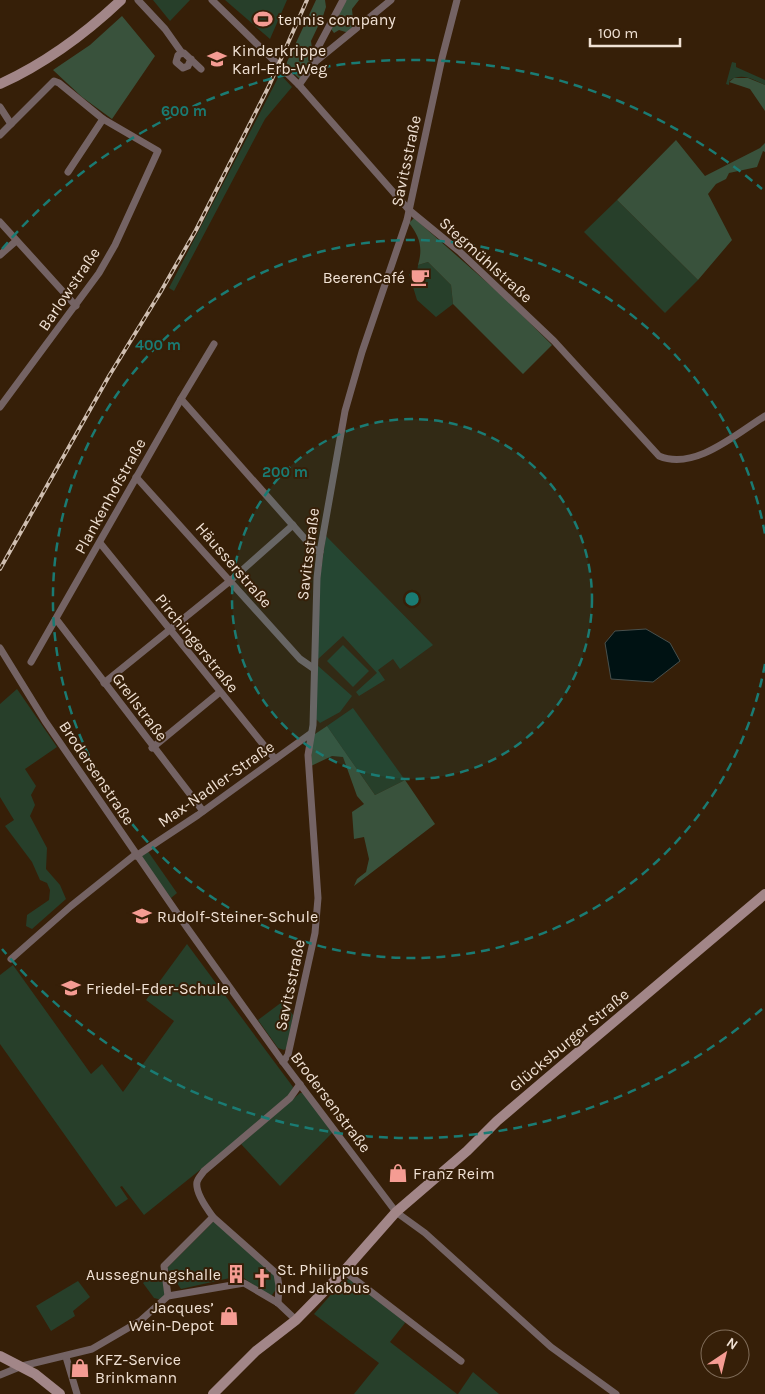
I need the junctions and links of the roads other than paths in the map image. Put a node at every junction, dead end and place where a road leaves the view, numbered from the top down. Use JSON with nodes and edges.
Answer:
{"nodes":[{"id":1,"x":120,"y":0,"type":"edge"},
{"id":2,"x":138,"y":0,"type":"edge"},
{"id":3,"x":212,"y":0,"type":"edge"},
{"id":4,"x":343,"y":0,"type":"edge"},
{"id":5,"x":391,"y":0,"type":"edge"},
{"id":6,"x":456,"y":0,"type":"edge"},
{"id":7,"x":182,"y":53,"type":"junction"},
{"id":8,"x":191,"y":59,"type":"junction"},
{"id":9,"x":315,"y":62,"type":"junction"},
{"id":10,"x":201,"y":69,"type":"dead end"},
{"id":11,"x":0,"y":84,"type":"edge"},
{"id":12,"x":299,"y":85,"type":"junction"},
{"id":13,"x":0,"y":107,"type":"edge"},
{"id":14,"x":103,"y":119,"type":"junction"},
{"id":15,"x":11,"y":124,"type":"junction"},
{"id":16,"x":0,"y":135,"type":"edge"},
{"id":17,"x":68,"y":172,"type":"dead end"},
{"id":18,"x":408,"y":210,"type":"junction"},
{"id":19,"x":0,"y":222,"type":"edge"},
{"id":20,"x":16,"y":241,"type":"junction"},
{"id":21,"x":0,"y":255,"type":"edge"},
{"id":22,"x":76,"y":306,"type":"junction"},
{"id":23,"x":214,"y":344,"type":"dead end"},
{"id":24,"x":180,"y":399,"type":"junction"},
{"id":25,"x":0,"y":407,"type":"edge"},
{"id":26,"x":765,"y":416,"type":"edge"},
{"id":27,"x":136,"y":477,"type":"junction"},
{"id":28,"x":293,"y":525,"type":"junction"},
{"id":29,"x":100,"y":543,"type":"junction"},
{"id":30,"x":320,"y":552,"type":"junction"},
{"id":31,"x":230,"y":581,"type":"junction"},
{"id":32,"x":56,"y":619,"type":"junction"},
{"id":33,"x":169,"y":629,"type":"junction"},
{"id":34,"x":0,"y":648,"type":"edge"},
{"id":35,"x":30,"y":662,"type":"dead end"},
{"id":36,"x":313,"y":668,"type":"junction"},
{"id":37,"x":104,"y":683,"type":"junction"},
{"id":38,"x":220,"y":692,"type":"junction"},
{"id":39,"x":310,"y":734,"type":"junction"},
{"id":40,"x":152,"y":748,"type":"junction"},
{"id":41,"x":274,"y":759,"type":"junction"},
{"id":42,"x":203,"y":811,"type":"junction"},
{"id":43,"x":136,"y":855,"type":"junction"},
{"id":44,"x":765,"y":894,"type":"edge"},
{"id":45,"x":11,"y":959,"type":"dead end"},
{"id":46,"x":283,"y":1062,"type":"junction"},
{"id":47,"x":300,"y":1084,"type":"junction"},
{"id":48,"x":396,"y":1212,"type":"junction"},
{"id":49,"x":213,"y":1217,"type":"junction"},
{"id":50,"x":344,"y":1271,"type":"junction"},
{"id":51,"x":168,"y":1296,"type":"junction"},
{"id":52,"x":278,"y":1304,"type":"junction"},
{"id":53,"x":296,"y":1320,"type":"junction"},
{"id":54,"x":66,"y":1357,"type":"junction"},
{"id":55,"x":1,"y":1359,"type":"edge"},
{"id":56,"x":460,"y":1360,"type":"dead end"},
{"id":57,"x":22,"y":1366,"type":"junction"},
{"id":58,"x":0,"y":1375,"type":"edge"},
{"id":59,"x":60,"y":1394,"type":"edge"},
{"id":60,"x":77,"y":1394,"type":"edge"},
{"id":61,"x":213,"y":1394,"type":"edge"},
{"id":62,"x":616,"y":1394,"type":"edge"}],
"edges":[{"from":1,"to":11,"type":"street"},
{"from":2,"to":7,"type":"street"},
{"from":3,"to":12,"type":"street","name":"Stegmühlstraße"},
{"from":4,"to":9,"type":"street"},
{"from":5,"to":9,"type":"street"},
{"from":6,"to":18,"type":"street","name":"Savitsstraße"},
{"from":7,"to":8,"type":"street"},
{"from":7,"to":8,"type":"street"},
{"from":8,"to":10,"type":"street"},
{"from":9,"to":12,"type":"street"},
{"from":12,"to":18,"type":"street","name":"Stegmühlstraße"},
{"from":13,"to":15,"type":"street"},
{"from":14,"to":15,"type":"street"},
{"from":14,"to":17,"type":"street"},
{"from":14,"to":22,"type":"street","name":"Barlowstraße"},
{"from":15,"to":16,"type":"street"},
{"from":18,"to":26,"type":"street","name":"Stegmühlstraße"},
{"from":18,"to":30,"type":"street","name":"Savitsstraße"},
{"from":19,"to":20,"type":"street"},
{"from":20,"to":21,"type":"street"},
{"from":20,"to":22,"type":"street"},
{"from":22,"to":25,"type":"street","name":"Barlowstraße"},
{"from":23,"to":24,"type":"street","name":"Plankenhofstraße"},
{"from":24,"to":27,"type":"street","name":"Plankenhofstraße"},
{"from":24,"to":28,"type":"street"},
{"from":27,"to":29,"type":"street","name":"Plankenhofstraße"},
{"from":27,"to":31,"type":"street","name":"Häusserstraße"},
{"from":28,"to":30,"type":"street"},
{"from":28,"to":31,"type":"street"},
{"from":29,"to":32,"type":"street","name":"Plankenhofstraße"},
{"from":29,"to":33,"type":"street","name":"Pirchingerstraße"},
{"from":30,"to":36,"type":"street","name":"Savitsstraße"},
{"from":31,"to":33,"type":"street"},
{"from":31,"to":36,"type":"street","name":"Häusserstraße"},
{"from":32,"to":35,"type":"street","name":"Plankenhofstraße"},
{"from":32,"to":37,"type":"street","name":"Grellstraße"},
{"from":33,"to":37,"type":"street"},
{"from":33,"to":38,"type":"street","name":"Pirchingerstraße"},
{"from":34,"to":43,"type":"street","name":"Brodersenstraße"},
{"from":36,"to":39,"type":"street","name":"Savitsstraße"},
{"from":37,"to":40,"type":"street","name":"Grellstraße"},
{"from":38,"to":40,"type":"street"},
{"from":38,"to":41,"type":"street","name":"Pirchingerstraße"},
{"from":39,"to":41,"type":"street","name":"Max-Nadler-Straße"},
{"from":39,"to":46,"type":"street","name":"Savitsstraße"},
{"from":40,"to":42,"type":"street","name":"Grellstraße"},
{"from":41,"to":42,"type":"street","name":"Max-Nadler-Straße"},
{"from":42,"to":43,"type":"street","name":"Max-Nadler-Straße"},
{"from":43,"to":45,"type":"street","name":"Max-Nadler-Straße"},
{"from":43,"to":46,"type":"street","name":"Brodersenstraße"},
{"from":44,"to":48,"type":"street","name":"Glücksburger Straße"},
{"from":46,"to":47,"type":"street","name":"Brodersenstraße"},
{"from":47,"to":48,"type":"street","name":"Brodersenstraße"},
{"from":47,"to":49,"type":"street"},
{"from":48,"to":50,"type":"street","name":"Glücksburger Straße"},
{"from":48,"to":62,"type":"street","name":"Brodersenstraße"},
{"from":49,"to":51,"type":"street"},
{"from":49,"to":52,"type":"street"},
{"from":50,"to":53,"type":"street","name":"Glücksburger Straße"},
{"from":50,"to":56,"type":"street"},
{"from":51,"to":52,"type":"street"},
{"from":51,"to":54,"type":"street"},
{"from":52,"to":53,"type":"street"},
{"from":53,"to":61,"type":"street","name":"Glücksburger Straße"},
{"from":54,"to":57,"type":"street"},
{"from":54,"to":60,"type":"street"},
{"from":55,"to":57,"type":"street"},
{"from":57,"to":58,"type":"street"},
{"from":57,"to":59,"type":"street"}]}
